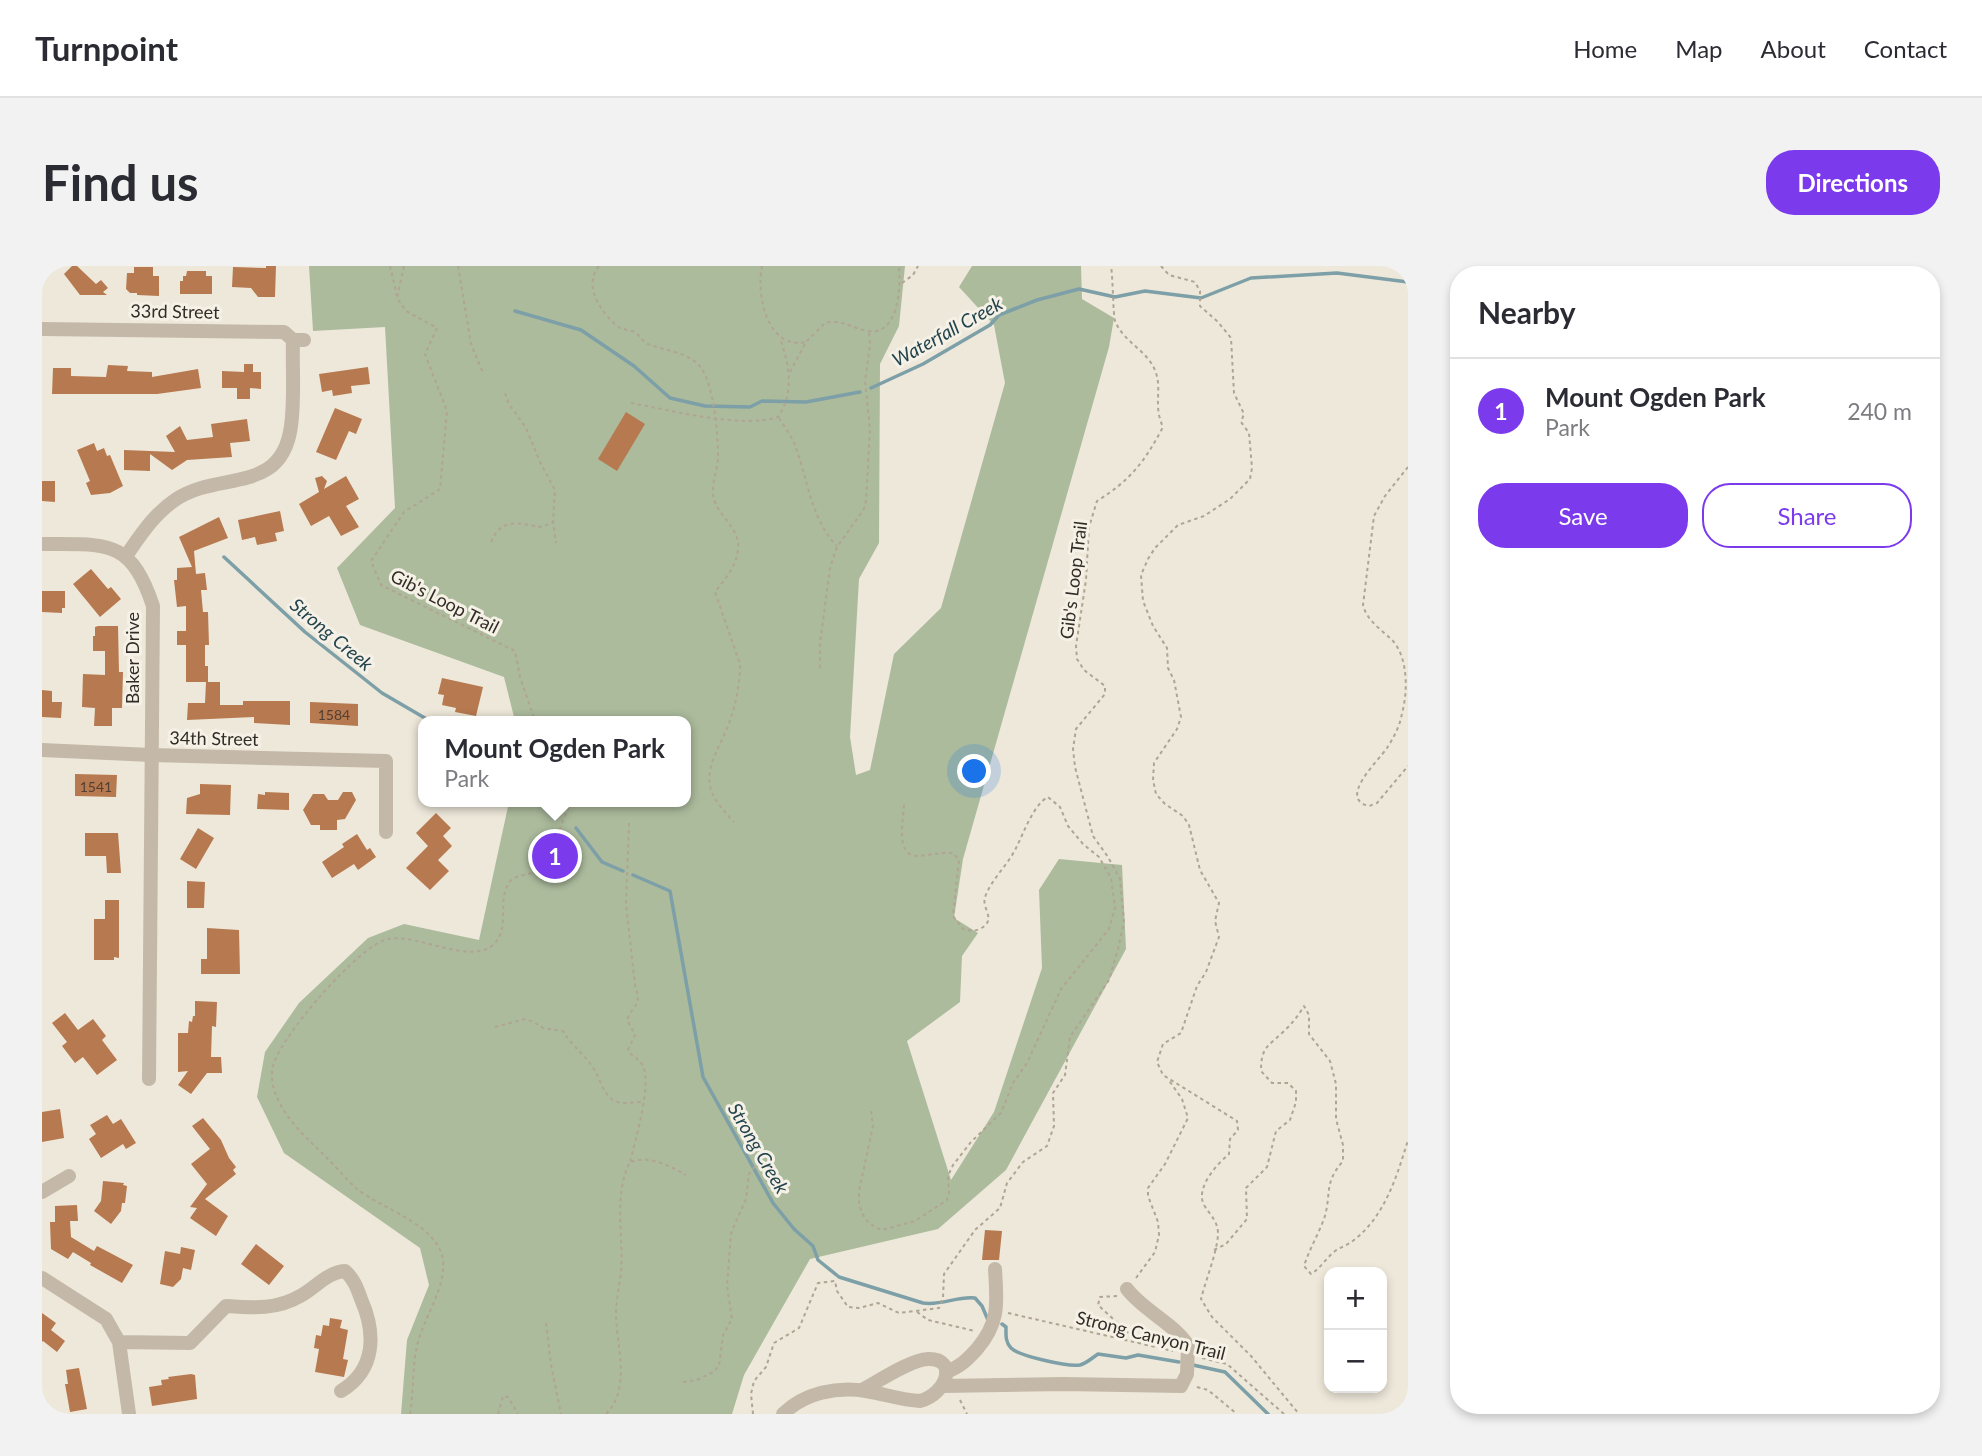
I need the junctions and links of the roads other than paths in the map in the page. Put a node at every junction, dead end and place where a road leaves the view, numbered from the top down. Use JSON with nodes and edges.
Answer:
{"nodes":[{"id":1,"x":42,"y":329,"type":"edge"},
{"id":2,"x":42,"y":544,"type":"edge"},
{"id":3,"x":126,"y":556,"type":"junction"},
{"id":4,"x":42,"y":750,"type":"edge"},
{"id":5,"x":151,"y":755,"type":"junction"},
{"id":6,"x":386,"y":832,"type":"dead end"},
{"id":7,"x":149,"y":1079,"type":"dead end"},
{"id":8,"x":69,"y":1176,"type":"dead end"},
{"id":9,"x":42,"y":1192,"type":"edge"},
{"id":10,"x":995,"y":1269,"type":"dead end"},
{"id":11,"x":42,"y":1278,"type":"edge"},
{"id":12,"x":1129,"y":1291,"type":"road end"},
{"id":13,"x":119,"y":1342,"type":"junction"},
{"id":14,"x":947,"y":1381,"type":"junction"},
{"id":15,"x":862,"y":1390,"type":"junction"},
{"id":16,"x":341,"y":1391,"type":"dead end"},
{"id":17,"x":129,"y":1414,"type":"edge"},
{"id":18,"x":783,"y":1414,"type":"edge"}],
"edges":[{"from":1,"to":3,"type":"street","name":"33rd Street"},
{"from":2,"to":3,"type":"street"},
{"from":3,"to":5,"type":"street","name":"Baker Drive"},
{"from":4,"to":5,"type":"street","name":"34th Street"},
{"from":5,"to":6,"type":"street","name":"34th Street"},
{"from":5,"to":7,"type":"street","name":"Baker Drive"},
{"from":8,"to":9,"type":"street"},
{"from":10,"to":14,"type":"street"},
{"from":11,"to":13,"type":"street"},
{"from":12,"to":14,"type":"street"},
{"from":13,"to":16,"type":"street"},
{"from":13,"to":17,"type":"street"},
{"from":14,"to":15,"type":"street"},
{"from":14,"to":15,"type":"street"},
{"from":15,"to":18,"type":"street"}]}
